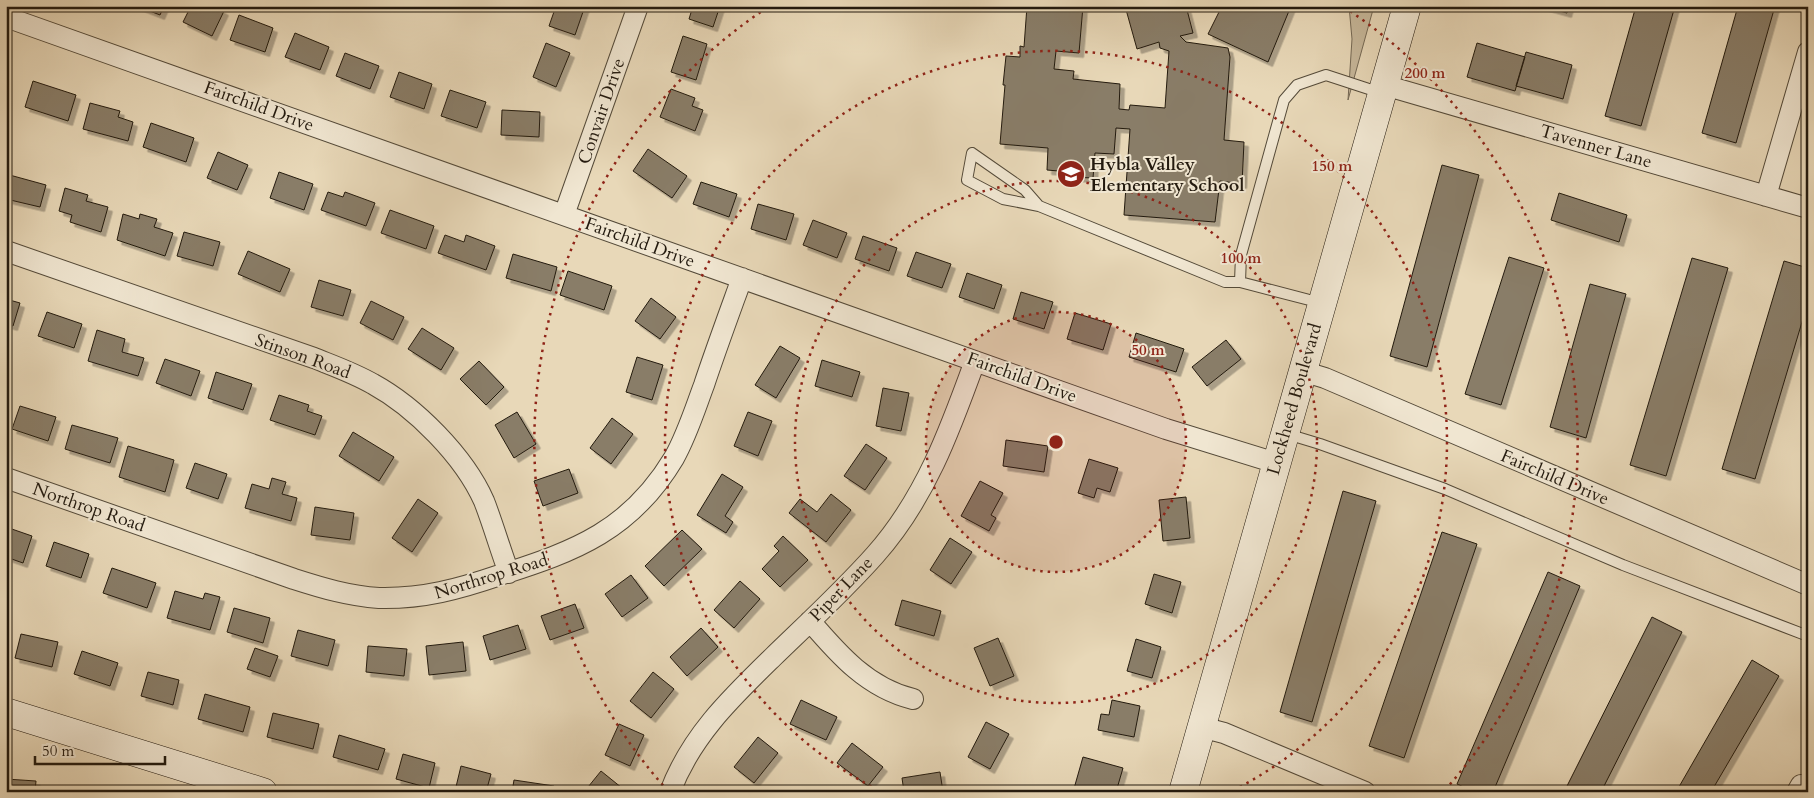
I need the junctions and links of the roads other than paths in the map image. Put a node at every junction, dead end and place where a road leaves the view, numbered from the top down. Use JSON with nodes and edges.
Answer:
{"nodes":[{"id":1,"x":638,"y":6,"type":"edge"},
{"id":2,"x":1407,"y":6,"type":"edge"},
{"id":3,"x":6,"y":17,"type":"edge"},
{"id":4,"x":1808,"y":52,"type":"edge"},
{"id":5,"x":1804,"y":80,"type":"edge"},
{"id":6,"x":1383,"y":89,"type":"junction"},
{"id":7,"x":1766,"y":196,"type":"junction"},
{"id":8,"x":1040,"y":206,"type":"junction"},
{"id":9,"x":1808,"y":208,"type":"edge"},
{"id":10,"x":564,"y":215,"type":"junction"},
{"id":11,"x":6,"y":250,"type":"edge"},
{"id":12,"x":742,"y":278,"type":"junction"},
{"id":13,"x":1240,"y":282,"type":"junction"},
{"id":14,"x":1321,"y":303,"type":"junction"},
{"id":15,"x":975,"y":361,"type":"junction"},
{"id":16,"x":1302,"y":371,"type":"junction"},
{"id":17,"x":1284,"y":434,"type":"junction"},
{"id":18,"x":1276,"y":463,"type":"junction"},
{"id":19,"x":6,"y":478,"type":"edge"},
{"id":20,"x":509,"y":573,"type":"junction"},
{"id":21,"x":1808,"y":585,"type":"edge"},
{"id":22,"x":810,"y":621,"type":"junction"},
{"id":23,"x":1808,"y":636,"type":"edge"},
{"id":24,"x":912,"y":699,"type":"dead end"},
{"id":25,"x":6,"y":712,"type":"edge"},
{"id":26,"x":1201,"y":728,"type":"junction"},
{"id":27,"x":263,"y":792,"type":"edge"},
{"id":28,"x":670,"y":792,"type":"edge"},
{"id":29,"x":1183,"y":792,"type":"edge"},
{"id":30,"x":1365,"y":792,"type":"edge"}],
"edges":[{"from":1,"to":10,"type":"street","name":"Convair Drive"},
{"from":2,"to":6,"type":"street","name":"Lockheed Boulevard"},
{"from":3,"to":10,"type":"street","name":"Fairchild Drive"},
{"from":4,"to":5,"type":"street"},
{"from":5,"to":7,"type":"street"},
{"from":6,"to":7,"type":"street","name":"Tavenner Lane"},
{"from":6,"to":13,"type":"lane"},
{"from":6,"to":14,"type":"street","name":"Lockheed Boulevard"},
{"from":7,"to":9,"type":"street","name":"Tavenner Lane"},
{"from":8,"to":8,"type":"lane"},
{"from":8,"to":13,"type":"lane"},
{"from":10,"to":12,"type":"street","name":"Fairchild Drive"},
{"from":11,"to":20,"type":"street","name":"Stinson Road"},
{"from":12,"to":15,"type":"street","name":"Fairchild Drive"},
{"from":12,"to":20,"type":"street","name":"Northrop Road"},
{"from":13,"to":14,"type":"lane"},
{"from":14,"to":16,"type":"street","name":"Lockheed Boulevard"},
{"from":15,"to":18,"type":"street","name":"Fairchild Drive"},
{"from":15,"to":22,"type":"street","name":"Piper Lane"},
{"from":16,"to":17,"type":"street","name":"Lockheed Boulevard"},
{"from":16,"to":21,"type":"street","name":"Fairchild Drive"},
{"from":17,"to":18,"type":"street","name":"Lockheed Boulevard"},
{"from":17,"to":23,"type":"lane"},
{"from":18,"to":26,"type":"street","name":"Lockheed Boulevard"},
{"from":19,"to":20,"type":"street","name":"Northrop Road"},
{"from":22,"to":24,"type":"street"},
{"from":22,"to":28,"type":"street","name":"Piper Lane"},
{"from":25,"to":27,"type":"street"},
{"from":26,"to":29,"type":"street","name":"Lockheed Boulevard"},
{"from":26,"to":30,"type":"street"}]}
